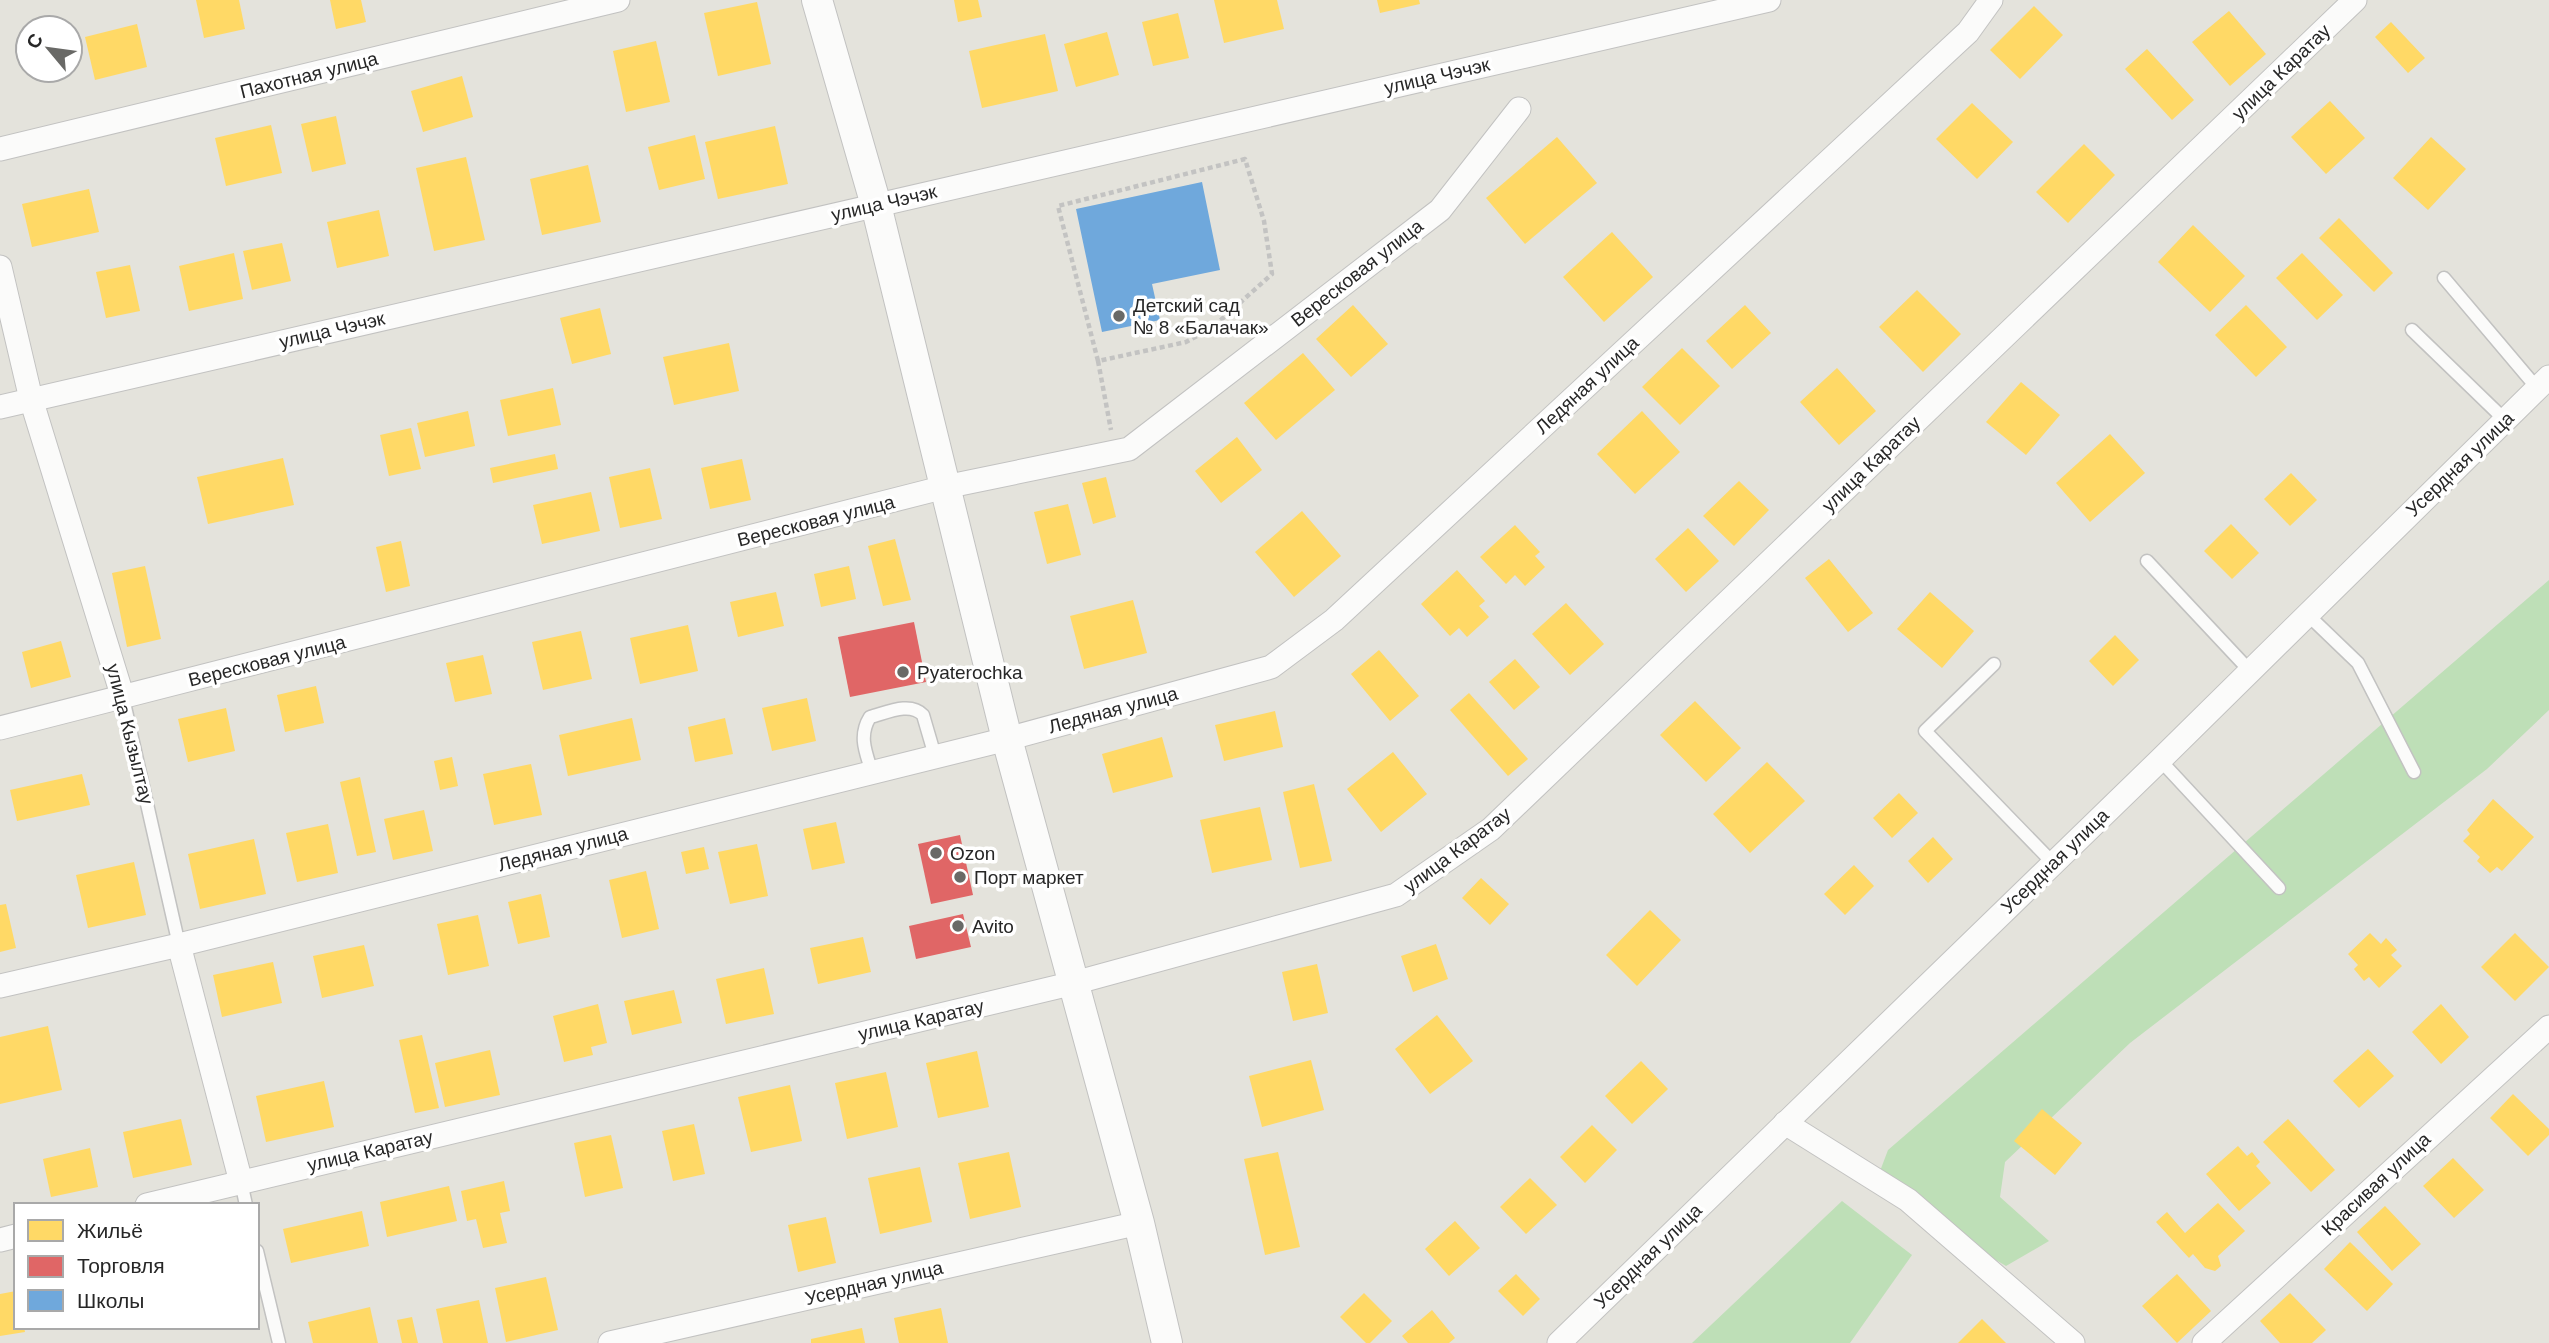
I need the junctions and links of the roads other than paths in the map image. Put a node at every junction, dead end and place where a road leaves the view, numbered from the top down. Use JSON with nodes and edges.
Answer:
{"nodes":[{"id":1,"x":618,"y":0,"type":"edge"},
{"id":2,"x":817,"y":0,"type":"edge"},
{"id":3,"x":1769,"y":0,"type":"edge"},
{"id":4,"x":1991,"y":0,"type":"edge"},
{"id":5,"x":2355,"y":0,"type":"edge"},
{"id":6,"x":1519,"y":109,"type":"dead end"},
{"id":7,"x":0,"y":149,"type":"edge"},
{"id":8,"x":876,"y":205,"type":"junction"},
{"id":9,"x":0,"y":267,"type":"edge"},
{"id":10,"x":2444,"y":278,"type":"dead end"},
{"id":11,"x":2412,"y":331,"type":"dead end"},
{"id":12,"x":2543,"y":383,"type":"edge"},
{"id":13,"x":31,"y":399,"type":"junction"},
{"id":14,"x":0,"y":407,"type":"edge"},
{"id":15,"x":2505,"y":420,"type":"junction"},
{"id":16,"x":945,"y":487,"type":"junction"},
{"id":17,"x":2147,"y":561,"type":"dead end"},
{"id":18,"x":2307,"y":614,"type":"junction"},
{"id":19,"x":1994,"y":664,"type":"dead end"},
{"id":20,"x":2250,"y":671,"type":"junction"},
{"id":21,"x":123,"y":698,"type":"junction"},
{"id":22,"x":0,"y":729,"type":"edge"},
{"id":23,"x":1007,"y":739,"type":"junction"},
{"id":24,"x":935,"y":756,"type":"junction"},
{"id":25,"x":2160,"y":760,"type":"junction"},
{"id":26,"x":872,"y":772,"type":"junction"},
{"id":27,"x":2414,"y":772,"type":"dead end"},
{"id":28,"x":2053,"y":863,"type":"junction"},
{"id":29,"x":2279,"y":888,"type":"dead end"},
{"id":30,"x":179,"y":945,"type":"junction"},
{"id":31,"x":1074,"y":983,"type":"junction"},
{"id":32,"x":0,"y":986,"type":"edge"},
{"id":33,"x":2549,"y":1027,"type":"edge"},
{"id":34,"x":1785,"y":1123,"type":"junction"},
{"id":35,"x":241,"y":1182,"type":"junction"},
{"id":36,"x":154,"y":1203,"type":"edge"},
{"id":37,"x":246,"y":1203,"type":"edge"},
{"id":38,"x":1139,"y":1223,"type":"junction"},
{"id":39,"x":259,"y":1259,"type":"edge"},
{"id":40,"x":279,"y":1343,"type":"edge"},
{"id":41,"x":610,"y":1343,"type":"edge"},
{"id":42,"x":1167,"y":1343,"type":"edge"},
{"id":43,"x":1559,"y":1343,"type":"edge"},
{"id":44,"x":2073,"y":1343,"type":"edge"},
{"id":45,"x":2204,"y":1343,"type":"edge"}],
"edges":[{"from":1,"to":7,"type":"street","name":"Пахотная улица"},
{"from":2,"to":8,"type":"street"},
{"from":3,"to":8,"type":"street","name":"улица Чэчэк"},
{"from":4,"to":23,"type":"street","name":"Ледяная улица"},
{"from":5,"to":31,"type":"street","name":"улица Каратау"},
{"from":6,"to":16,"type":"street","name":"Вересковая улица"},
{"from":8,"to":13,"type":"street","name":"улица Чэчэк"},
{"from":8,"to":16,"type":"street"},
{"from":9,"to":13,"type":"street","name":"улица Кызылтау"},
{"from":10,"to":12,"type":"lane"},
{"from":11,"to":15,"type":"lane"},
{"from":12,"to":15,"type":"street","name":"Усердная улица"},
{"from":13,"to":14,"type":"street","name":"улица Чэчэк"},
{"from":13,"to":21,"type":"street","name":"улица Кызылтау"},
{"from":15,"to":18,"type":"street","name":"Усердная улица"},
{"from":16,"to":21,"type":"street","name":"Вересковая улица"},
{"from":16,"to":23,"type":"street"},
{"from":17,"to":20,"type":"lane"},
{"from":18,"to":20,"type":"street","name":"Усердная улица"},
{"from":18,"to":27,"type":"lane"},
{"from":19,"to":28,"type":"lane"},
{"from":20,"to":25,"type":"street","name":"Усердная улица"},
{"from":21,"to":22,"type":"street","name":"Вересковая улица"},
{"from":21,"to":30,"type":"lane","name":"улица Кызылтау"},
{"from":23,"to":24,"type":"street","name":"Ледяная улица"},
{"from":23,"to":31,"type":"street"},
{"from":24,"to":26,"type":"street","name":"Ледяная улица"},
{"from":24,"to":26,"type":"lane"},
{"from":25,"to":28,"type":"street","name":"Усердная улица"},
{"from":25,"to":29,"type":"lane"},
{"from":26,"to":30,"type":"street","name":"Ледяная улица"},
{"from":28,"to":34,"type":"street","name":"Усердная улица"},
{"from":30,"to":32,"type":"street","name":"Ледяная улица"},
{"from":30,"to":35,"type":"street","name":"улица Кызылтау"},
{"from":31,"to":35,"type":"street","name":"улица Каратау"},
{"from":31,"to":38,"type":"street"},
{"from":33,"to":45,"type":"street","name":"Красивая улица"},
{"from":34,"to":43,"type":"street","name":"Усердная улица"},
{"from":34,"to":44,"type":"street"},
{"from":35,"to":36,"type":"street","name":"улица Каратау"},
{"from":35,"to":37,"type":"lane","name":"улица Кызылтау"},
{"from":38,"to":41,"type":"street","name":"Усердная улица"},
{"from":38,"to":42,"type":"street"},
{"from":39,"to":40,"type":"lane"}]}
